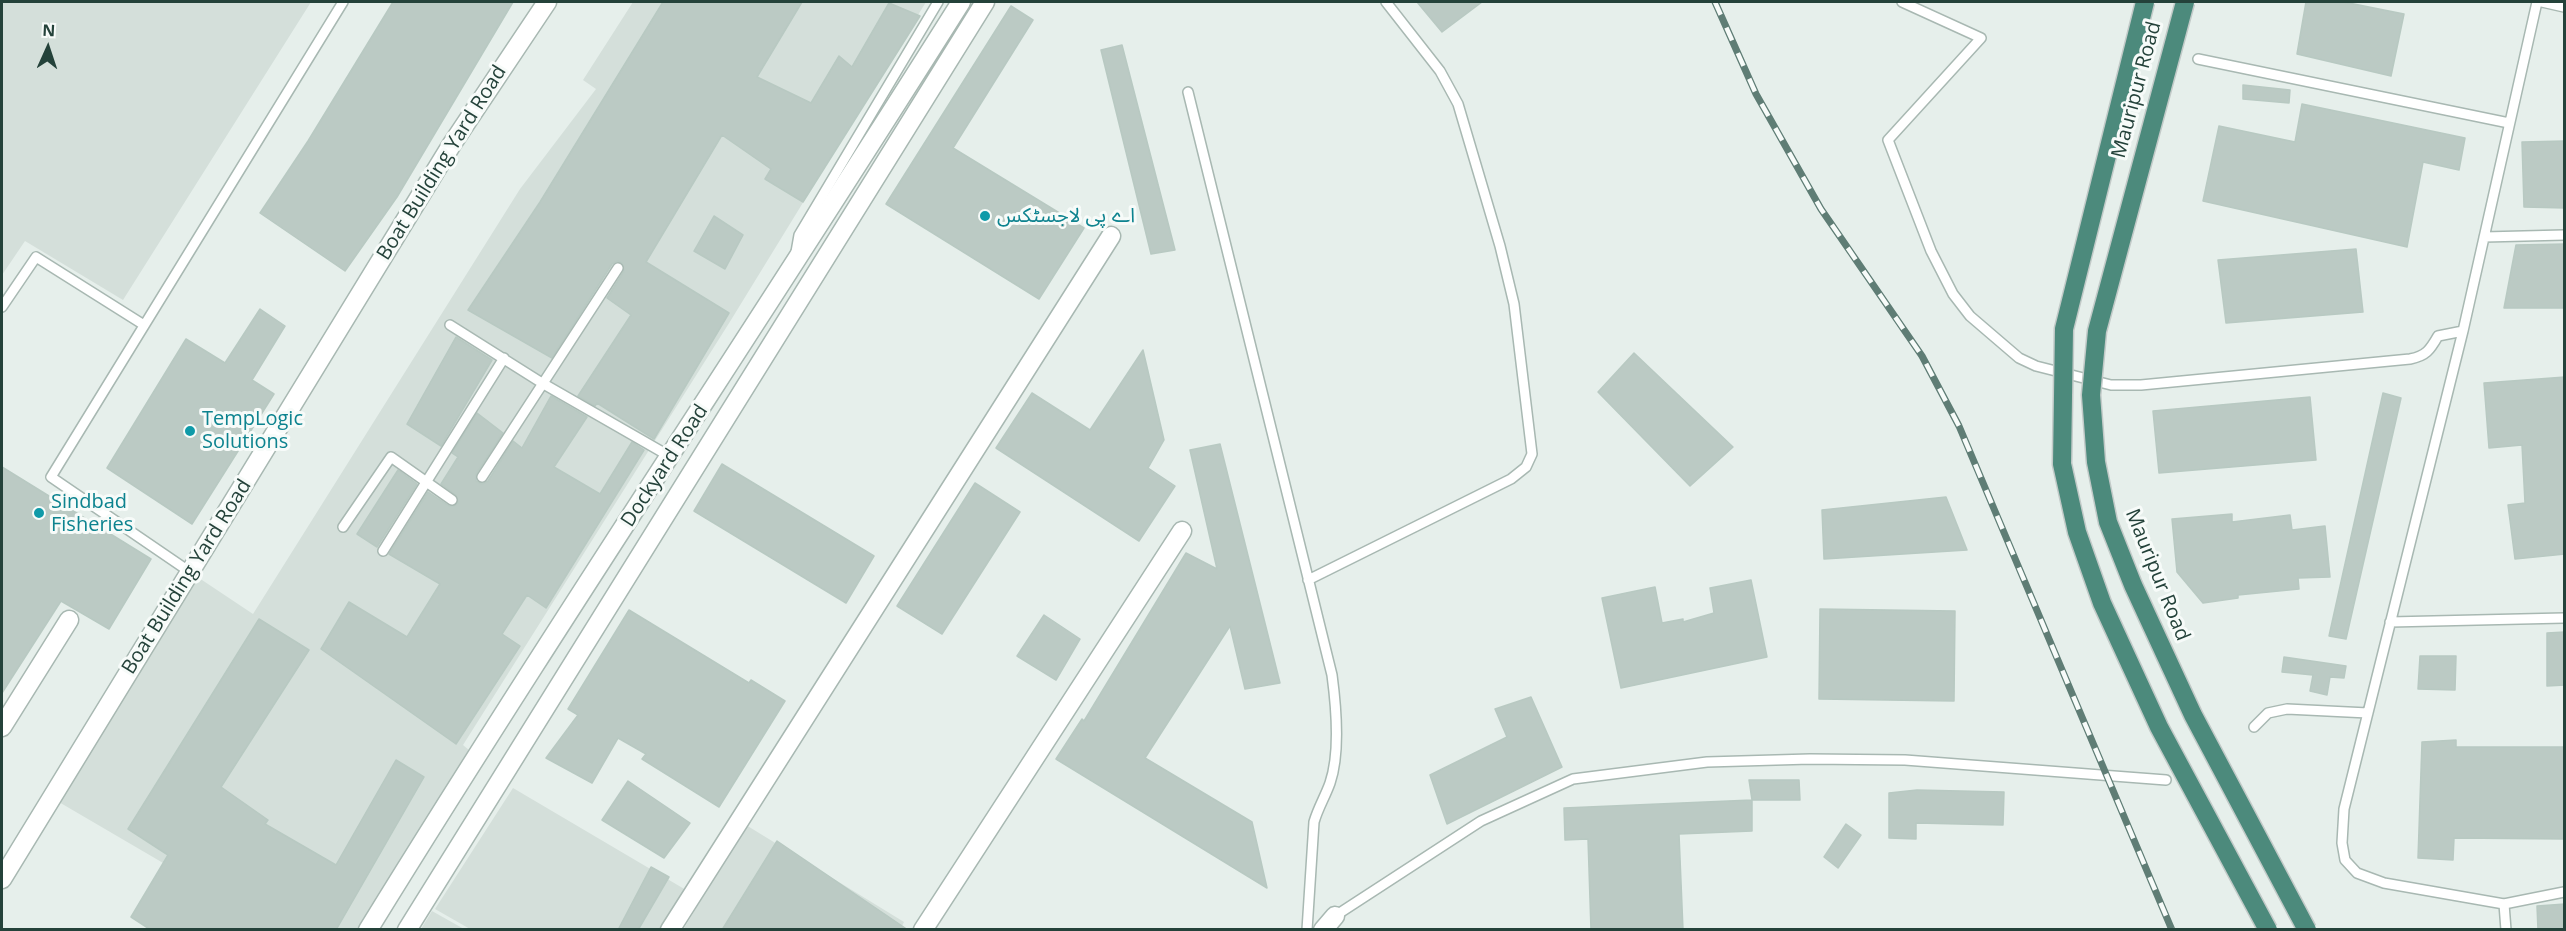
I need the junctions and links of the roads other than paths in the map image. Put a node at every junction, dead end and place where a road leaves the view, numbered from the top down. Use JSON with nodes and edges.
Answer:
{"nodes":[{"id":1,"x":343,"y":2,"type":"edge"},
{"id":2,"x":547,"y":2,"type":"edge"},
{"id":3,"x":938,"y":2,"type":"edge"},
{"id":4,"x":961,"y":2,"type":"edge"},
{"id":5,"x":986,"y":2,"type":"edge"},
{"id":6,"x":1386,"y":2,"type":"edge"},
{"id":7,"x":1902,"y":2,"type":"edge"},
{"id":8,"x":2145,"y":2,"type":"edge"},
{"id":9,"x":2185,"y":2,"type":"edge"},
{"id":10,"x":2536,"y":2,"type":"edge"},
{"id":11,"x":2542,"y":2,"type":"edge"},
{"id":12,"x":2565,"y":7,"type":"edge"},
{"id":13,"x":2198,"y":58,"type":"dead end"},
{"id":14,"x":1188,"y":92,"type":"dead end"},
{"id":15,"x":2509,"y":123,"type":"junction"},
{"id":16,"x":2565,"y":235,"type":"edge"},
{"id":17,"x":1111,"y":236,"type":"dead end"},
{"id":18,"x":2484,"y":237,"type":"junction"},
{"id":19,"x":794,"y":266,"type":"junction"},
{"id":20,"x":618,"y":268,"type":"dead end"},
{"id":21,"x":2,"y":307,"type":"edge"},
{"id":22,"x":450,"y":325,"type":"dead end"},
{"id":23,"x":144,"y":326,"type":"junction"},
{"id":24,"x":2463,"y":331,"type":"junction"},
{"id":25,"x":504,"y":358,"type":"junction"},
{"id":26,"x":542,"y":383,"type":"junction"},
{"id":27,"x":671,"y":457,"type":"junction"},
{"id":28,"x":482,"y":477,"type":"dead end"},
{"id":29,"x":427,"y":482,"type":"junction"},
{"id":30,"x":452,"y":500,"type":"dead end"},
{"id":31,"x":343,"y":527,"type":"dead end"},
{"id":32,"x":1182,"y":531,"type":"dead end"},
{"id":33,"x":383,"y":551,"type":"dead end"},
{"id":34,"x":190,"y":572,"type":"junction"},
{"id":35,"x":1308,"y":580,"type":"junction"},
{"id":36,"x":2565,"y":618,"type":"edge"},
{"id":37,"x":69,"y":620,"type":"dead end"},
{"id":38,"x":2390,"y":622,"type":"junction"},
{"id":39,"x":2368,"y":713,"type":"junction"},
{"id":40,"x":2,"y":727,"type":"edge"},
{"id":41,"x":2254,"y":727,"type":"dead end"},
{"id":42,"x":2166,"y":780,"type":"dead end"},
{"id":43,"x":2,"y":879,"type":"edge"},
{"id":44,"x":2565,"y":892,"type":"edge"},
{"id":45,"x":2504,"y":904,"type":"junction"},
{"id":46,"x":1335,"y":916,"type":"joint"},
{"id":47,"x":368,"y":930,"type":"edge"},
{"id":48,"x":407,"y":930,"type":"edge"},
{"id":49,"x":670,"y":930,"type":"edge"},
{"id":50,"x":922,"y":930,"type":"edge"},
{"id":51,"x":1308,"y":930,"type":"edge"},
{"id":52,"x":1323,"y":930,"type":"edge"},
{"id":53,"x":2268,"y":930,"type":"edge"},
{"id":54,"x":2307,"y":930,"type":"edge"},
{"id":55,"x":2506,"y":930,"type":"edge"}],
"edges":[{"from":1,"to":23,"type":"lane"},
{"from":2,"to":34,"type":"street","name":"Boat Building Yard Road"},
{"from":3,"to":19,"type":"lane"},
{"from":4,"to":19,"type":"street","name":"Dockyard Road"},
{"from":5,"to":48,"type":"street","name":"Dockyard Road"},
{"from":6,"to":35,"type":"lane"},
{"from":7,"to":24,"type":"lane"},
{"from":8,"to":53,"type":"highway","name":"Mauripur Road","bridge":true},
{"from":9,"to":54,"type":"highway","name":"Mauripur Road","bridge":true},
{"from":10,"to":15,"type":"lane"},
{"from":11,"to":12,"type":"lane"},
{"from":13,"to":15,"type":"lane"},
{"from":14,"to":35,"type":"lane"},
{"from":15,"to":18,"type":"lane"},
{"from":16,"to":18,"type":"lane"},
{"from":17,"to":49,"type":"street"},
{"from":18,"to":24,"type":"lane"},
{"from":19,"to":27,"type":"street","name":"Dockyard Road"},
{"from":20,"to":26,"type":"lane"},
{"from":21,"to":23,"type":"lane"},
{"from":22,"to":25,"type":"lane"},
{"from":23,"to":34,"type":"lane"},
{"from":24,"to":38,"type":"lane"},
{"from":25,"to":26,"type":"lane"},
{"from":25,"to":29,"type":"lane"},
{"from":26,"to":27,"type":"lane"},
{"from":26,"to":28,"type":"lane"},
{"from":27,"to":47,"type":"street","name":"Dockyard Road"},
{"from":29,"to":30,"type":"lane"},
{"from":29,"to":31,"type":"lane"},
{"from":29,"to":33,"type":"lane"},
{"from":32,"to":50,"type":"street"},
{"from":34,"to":43,"type":"street","name":"Boat Building Yard Road"},
{"from":35,"to":51,"type":"lane"},
{"from":36,"to":38,"type":"lane"},
{"from":37,"to":40,"type":"street"},
{"from":38,"to":39,"type":"lane"},
{"from":39,"to":41,"type":"lane"},
{"from":39,"to":45,"type":"lane"},
{"from":42,"to":46,"type":"lane"},
{"from":44,"to":45,"type":"lane"},
{"from":45,"to":55,"type":"lane"},
{"from":46,"to":52,"type":"street"}]}
